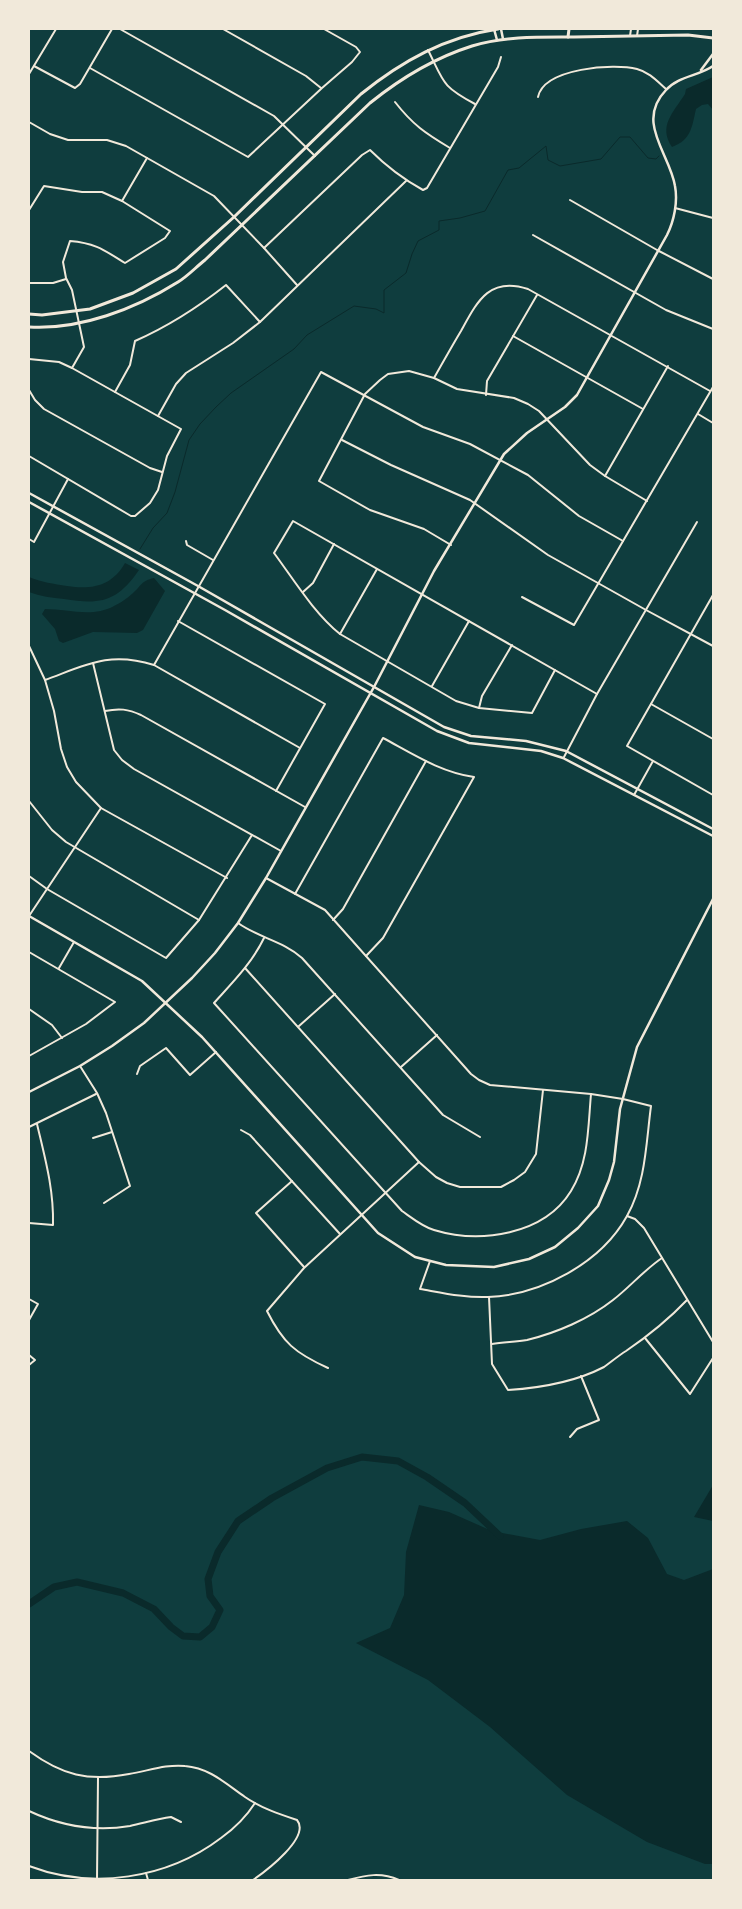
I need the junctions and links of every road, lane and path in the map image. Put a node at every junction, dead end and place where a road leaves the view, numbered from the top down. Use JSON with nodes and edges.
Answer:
{"nodes":[{"id":1,"x":56,"y":29,"type":"edge"},
{"id":2,"x":112,"y":29,"type":"edge"},
{"id":3,"x":120,"y":29,"type":"edge"},
{"id":4,"x":222,"y":29,"type":"edge"},
{"id":5,"x":324,"y":29,"type":"edge"},
{"id":6,"x":497,"y":29,"type":"edge"},
{"id":7,"x":569,"y":29,"type":"edge"},
{"id":8,"x":631,"y":29,"type":"edge"},
{"id":9,"x":638,"y":29,"type":"edge"},
{"id":10,"x":630,"y":36,"type":"junction"},
{"id":11,"x":637,"y":36,"type":"junction"},
{"id":12,"x":568,"y":37,"type":"junction"},
{"id":13,"x":713,"y":38,"type":"edge"},
{"id":14,"x":503,"y":39,"type":"junction"},
{"id":15,"x":497,"y":40,"type":"junction"},
{"id":16,"x":428,"y":50,"type":"junction"},
{"id":17,"x":713,"y":54,"type":"edge"},
{"id":18,"x":500,"y":57,"type":"dead end"},
{"id":19,"x":434,"y":61,"type":"junction"},
{"id":20,"x":34,"y":66,"type":"junction"},
{"id":21,"x":713,"y":66,"type":"edge"},
{"id":22,"x":90,"y":68,"type":"junction"},
{"id":23,"x":701,"y":72,"type":"junction"},
{"id":24,"x":29,"y":74,"type":"edge"},
{"id":25,"x":322,"y":88,"type":"junction"},
{"id":26,"x":666,"y":89,"type":"junction"},
{"id":27,"x":538,"y":96,"type":"dead end"},
{"id":28,"x":395,"y":102,"type":"dead end"},
{"id":29,"x":476,"y":105,"type":"junction"},
{"id":30,"x":29,"y":122,"type":"edge"},
{"id":31,"x":284,"y":125,"type":"junction"},
{"id":32,"x":306,"y":147,"type":"junction"},
{"id":33,"x":450,"y":148,"type":"junction"},
{"id":34,"x":315,"y":156,"type":"junction"},
{"id":35,"x":147,"y":158,"type":"junction"},
{"id":36,"x":406,"y":181,"type":"junction"},
{"id":37,"x":570,"y":200,"type":"dead end"},
{"id":38,"x":122,"y":201,"type":"junction"},
{"id":39,"x":675,"y":208,"type":"junction"},
{"id":40,"x":29,"y":210,"type":"edge"},
{"id":41,"x":234,"y":217,"type":"junction"},
{"id":42,"x":713,"y":218,"type":"edge"},
{"id":43,"x":241,"y":224,"type":"junction"},
{"id":44,"x":533,"y":235,"type":"dead end"},
{"id":45,"x":264,"y":248,"type":"junction"},
{"id":46,"x":658,"y":250,"type":"junction"},
{"id":47,"x":66,"y":278,"type":"junction"},
{"id":48,"x":713,"y":278,"type":"edge"},
{"id":49,"x":29,"y":283,"type":"edge"},
{"id":50,"x":297,"y":285,"type":"junction"},
{"id":51,"x":634,"y":293,"type":"junction"},
{"id":52,"x":538,"y":295,"type":"junction"},
{"id":53,"x":77,"y":311,"type":"junction"},
{"id":54,"x":29,"y":314,"type":"edge"},
{"id":55,"x":260,"y":322,"type":"junction"},
{"id":56,"x":79,"y":323,"type":"junction"},
{"id":57,"x":29,"y":327,"type":"edge"},
{"id":58,"x":713,"y":329,"type":"edge"},
{"id":59,"x":611,"y":334,"type":"junction"},
{"id":60,"x":513,"y":336,"type":"junction"},
{"id":61,"x":29,"y":359,"type":"edge"},
{"id":62,"x":668,"y":366,"type":"junction"},
{"id":63,"x":72,"y":368,"type":"junction"},
{"id":64,"x":587,"y":377,"type":"junction"},
{"id":65,"x":434,"y":378,"type":"junction"},
{"id":66,"x":713,"y":387,"type":"edge"},
{"id":67,"x":29,"y":390,"type":"edge"},
{"id":68,"x":710,"y":391,"type":"junction"},
{"id":69,"x":115,"y":392,"type":"junction"},
{"id":70,"x":365,"y":394,"type":"junction"},
{"id":71,"x":486,"y":395,"type":"junction"},
{"id":72,"x":643,"y":408,"type":"junction"},
{"id":73,"x":697,"y":414,"type":"junction"},
{"id":74,"x":158,"y":416,"type":"junction"},
{"id":75,"x":548,"y":420,"type":"junction"},
{"id":76,"x":713,"y":423,"type":"edge"},
{"id":77,"x":342,"y":440,"type":"junction"},
{"id":78,"x":29,"y":456,"type":"edge"},
{"id":79,"x":500,"y":461,"type":"junction"},
{"id":80,"x":162,"y":472,"type":"junction"},
{"id":81,"x":605,"y":476,"type":"junction"},
{"id":82,"x":68,"y":479,"type":"junction"},
{"id":83,"x":29,"y":493,"type":"edge"},
{"id":84,"x":647,"y":500,"type":"junction"},
{"id":85,"x":29,"y":502,"type":"edge"},
{"id":86,"x":474,"y":504,"type":"junction"},
{"id":87,"x":53,"y":506,"type":"junction"},
{"id":88,"x":49,"y":513,"type":"junction"},
{"id":89,"x":697,"y":522,"type":"dead end"},
{"id":90,"x":29,"y":539,"type":"edge"},
{"id":91,"x":186,"y":541,"type":"dead end"},
{"id":92,"x":624,"y":541,"type":"junction"},
{"id":93,"x":334,"y":544,"type":"junction"},
{"id":94,"x":451,"y":545,"type":"junction"},
{"id":95,"x":213,"y":560,"type":"junction"},
{"id":96,"x":377,"y":569,"type":"junction"},
{"id":97,"x":599,"y":583,"type":"junction"},
{"id":98,"x":198,"y":586,"type":"junction"},
{"id":99,"x":194,"y":593,"type":"junction"},
{"id":100,"x":303,"y":593,"type":"junction"},
{"id":101,"x":422,"y":594,"type":"junction"},
{"id":102,"x":713,"y":595,"type":"edge"},
{"id":103,"x":522,"y":597,"type":"dead end"},
{"id":104,"x":646,"y":610,"type":"junction"},
{"id":105,"x":178,"y":621,"type":"junction"},
{"id":106,"x":468,"y":621,"type":"junction"},
{"id":107,"x":692,"y":633,"type":"junction"},
{"id":108,"x":340,"y":634,"type":"junction"},
{"id":109,"x":512,"y":645,"type":"junction"},
{"id":110,"x":29,"y":646,"type":"edge"},
{"id":111,"x":713,"y":646,"type":"edge"},
{"id":112,"x":388,"y":661,"type":"junction"},
{"id":113,"x":93,"y":662,"type":"junction"},
{"id":114,"x":154,"y":665,"type":"junction"},
{"id":115,"x":555,"y":670,"type":"junction"},
{"id":116,"x":45,"y":680,"type":"junction"},
{"id":117,"x":374,"y":687,"type":"junction"},
{"id":118,"x":432,"y":687,"type":"junction"},
{"id":119,"x":370,"y":694,"type":"junction"},
{"id":120,"x":597,"y":694,"type":"junction"},
{"id":121,"x":651,"y":704,"type":"junction"},
{"id":122,"x":479,"y":708,"type":"junction"},
{"id":123,"x":105,"y":711,"type":"junction"},
{"id":124,"x":713,"y":739,"type":"edge"},
{"id":125,"x":300,"y":748,"type":"junction"},
{"id":126,"x":566,"y":751,"type":"junction"},
{"id":127,"x":563,"y":758,"type":"junction"},
{"id":128,"x":426,"y":761,"type":"junction"},
{"id":129,"x":654,"y":761,"type":"junction"},
{"id":130,"x":638,"y":789,"type":"junction"},
{"id":131,"x":276,"y":791,"type":"junction"},
{"id":132,"x":634,"y":795,"type":"junction"},
{"id":133,"x":713,"y":795,"type":"edge"},
{"id":134,"x":29,"y":801,"type":"edge"},
{"id":135,"x":101,"y":808,"type":"junction"},
{"id":136,"x":306,"y":808,"type":"junction"},
{"id":137,"x":713,"y":829,"type":"edge"},
{"id":138,"x":252,"y":835,"type":"junction"},
{"id":139,"x":713,"y":836,"type":"edge"},
{"id":140,"x":74,"y":848,"type":"junction"},
{"id":141,"x":281,"y":851,"type":"junction"},
{"id":142,"x":29,"y":876,"type":"edge"},
{"id":143,"x":227,"y":878,"type":"junction"},
{"id":144,"x":266,"y":878,"type":"junction"},
{"id":145,"x":47,"y":889,"type":"junction"},
{"id":146,"x":295,"y":894,"type":"junction"},
{"id":147,"x":713,"y":899,"type":"edge"},
{"id":148,"x":29,"y":916,"type":"edge"},
{"id":149,"x":199,"y":920,"type":"junction"},
{"id":150,"x":333,"y":920,"type":"junction"},
{"id":151,"x":238,"y":923,"type":"junction"},
{"id":152,"x":264,"y":938,"type":"junction"},
{"id":153,"x":74,"y":942,"type":"junction"},
{"id":154,"x":29,"y":952,"type":"edge"},
{"id":155,"x":366,"y":956,"type":"junction"},
{"id":156,"x":246,"y":968,"type":"junction"},
{"id":157,"x":59,"y":969,"type":"junction"},
{"id":158,"x":334,"y":994,"type":"junction"},
{"id":159,"x":165,"y":1004,"type":"junction"},
{"id":160,"x":29,"y":1009,"type":"edge"},
{"id":161,"x":298,"y":1026,"type":"junction"},
{"id":162,"x":437,"y":1036,"type":"junction"},
{"id":163,"x":62,"y":1038,"type":"junction"},
{"id":164,"x":216,"y":1052,"type":"junction"},
{"id":165,"x":29,"y":1056,"type":"edge"},
{"id":166,"x":80,"y":1066,"type":"junction"},
{"id":167,"x":400,"y":1068,"type":"junction"},
{"id":168,"x":137,"y":1074,"type":"dead end"},
{"id":169,"x":543,"y":1090,"type":"junction"},
{"id":170,"x":29,"y":1092,"type":"edge"},
{"id":171,"x":97,"y":1094,"type":"junction"},
{"id":172,"x":591,"y":1094,"type":"junction"},
{"id":173,"x":623,"y":1098,"type":"junction"},
{"id":174,"x":37,"y":1124,"type":"junction"},
{"id":175,"x":29,"y":1126,"type":"edge"},
{"id":176,"x":241,"y":1130,"type":"dead end"},
{"id":177,"x":112,"y":1132,"type":"junction"},
{"id":178,"x":480,"y":1137,"type":"dead end"},
{"id":179,"x":93,"y":1138,"type":"dead end"},
{"id":180,"x":419,"y":1162,"type":"junction"},
{"id":181,"x":292,"y":1181,"type":"junction"},
{"id":182,"x":386,"y":1194,"type":"junction"},
{"id":183,"x":104,"y":1204,"type":"dead end"},
{"id":184,"x":362,"y":1215,"type":"junction"},
{"id":185,"x":628,"y":1216,"type":"junction"},
{"id":186,"x":29,"y":1224,"type":"edge"},
{"id":187,"x":340,"y":1234,"type":"junction"},
{"id":188,"x":662,"y":1258,"type":"junction"},
{"id":189,"x":430,"y":1261,"type":"junction"},
{"id":190,"x":304,"y":1268,"type":"junction"},
{"id":191,"x":489,"y":1297,"type":"junction"},
{"id":192,"x":29,"y":1299,"type":"edge"},
{"id":193,"x":687,"y":1300,"type":"junction"},
{"id":194,"x":29,"y":1320,"type":"edge"},
{"id":195,"x":645,"y":1338,"type":"junction"},
{"id":196,"x":713,"y":1342,"type":"edge"},
{"id":197,"x":491,"y":1344,"type":"junction"},
{"id":198,"x":29,"y":1354,"type":"edge"},
{"id":199,"x":713,"y":1358,"type":"edge"},
{"id":200,"x":29,"y":1365,"type":"edge"},
{"id":201,"x":328,"y":1368,"type":"dead end"},
{"id":202,"x":581,"y":1376,"type":"junction"},
{"id":203,"x":570,"y":1437,"type":"dead end"},
{"id":204,"x":29,"y":1751,"type":"edge"},
{"id":205,"x":98,"y":1778,"type":"junction"},
{"id":206,"x":255,"y":1802,"type":"junction"},
{"id":207,"x":29,"y":1811,"type":"edge"},
{"id":208,"x":181,"y":1822,"type":"dead end"},
{"id":209,"x":97,"y":1829,"type":"junction"},
{"id":210,"x":29,"y":1866,"type":"edge"},
{"id":211,"x":146,"y":1873,"type":"junction"},
{"id":212,"x":97,"y":1879,"type":"junction"},
{"id":213,"x":394,"y":1879,"type":"edge"},
{"id":214,"x":148,"y":1880,"type":"edge"},
{"id":215,"x":253,"y":1880,"type":"edge"},
{"id":216,"x":348,"y":1880,"type":"edge"},
{"id":217,"x":399,"y":1880,"type":"edge"}],
"edges":[{"from":1,"to":20,"type":"street"},
{"from":2,"to":22,"type":"street"},
{"from":3,"to":31,"type":"street"},
{"from":4,"to":25,"type":"street"},
{"from":5,"to":25,"type":"street"},
{"from":6,"to":14,"type":"street"},
{"from":6,"to":15,"type":"street"},
{"from":6,"to":16,"type":"main road"},
{"from":7,"to":12,"type":"main road"},
{"from":8,"to":10,"type":"street"},
{"from":9,"to":11,"type":"street"},
{"from":10,"to":11,"type":"main road"},
{"from":10,"to":12,"type":"main road"},
{"from":11,"to":13,"type":"main road"},
{"from":12,"to":14,"type":"main road"},
{"from":14,"to":15,"type":"main road"},
{"from":15,"to":19,"type":"main road"},
{"from":16,"to":19,"type":"street"},
{"from":16,"to":32,"type":"main road"},
{"from":17,"to":23,"type":"street"},
{"from":18,"to":29,"type":"street"},
{"from":19,"to":29,"type":"street"},
{"from":19,"to":34,"type":"main road"},
{"from":20,"to":22,"type":"street"},
{"from":20,"to":24,"type":"street"},
{"from":21,"to":23,"type":"street"},
{"from":22,"to":31,"type":"street"},
{"from":23,"to":26,"type":"street"},
{"from":25,"to":31,"type":"street"},
{"from":26,"to":27,"type":"street"},
{"from":26,"to":39,"type":"street"},
{"from":28,"to":33,"type":"street"},
{"from":29,"to":33,"type":"street"},
{"from":30,"to":35,"type":"street"},
{"from":31,"to":32,"type":"street"},
{"from":32,"to":34,"type":"street"},
{"from":32,"to":41,"type":"main road"},
{"from":33,"to":36,"type":"street"},
{"from":34,"to":43,"type":"main road"},
{"from":35,"to":38,"type":"street"},
{"from":35,"to":41,"type":"street"},
{"from":36,"to":45,"type":"street"},
{"from":36,"to":50,"type":"street"},
{"from":37,"to":46,"type":"street"},
{"from":38,"to":40,"type":"street"},
{"from":38,"to":47,"type":"street"},
{"from":39,"to":42,"type":"street"},
{"from":39,"to":46,"type":"street"},
{"from":41,"to":43,"type":"street"},
{"from":41,"to":53,"type":"main road"},
{"from":43,"to":45,"type":"street"},
{"from":43,"to":56,"type":"main road"},
{"from":44,"to":51,"type":"street"},
{"from":45,"to":50,"type":"street"},
{"from":46,"to":48,"type":"street"},
{"from":46,"to":51,"type":"street"},
{"from":47,"to":49,"type":"street"},
{"from":47,"to":53,"type":"street"},
{"from":50,"to":55,"type":"street"},
{"from":51,"to":58,"type":"street"},
{"from":51,"to":59,"type":"street"},
{"from":52,"to":59,"type":"street"},
{"from":52,"to":60,"type":"street"},
{"from":52,"to":65,"type":"street"},
{"from":53,"to":54,"type":"main road"},
{"from":53,"to":56,"type":"street"},
{"from":55,"to":69,"type":"street"},
{"from":55,"to":74,"type":"street"},
{"from":56,"to":57,"type":"main road"},
{"from":56,"to":63,"type":"street"},
{"from":59,"to":62,"type":"street"},
{"from":59,"to":64,"type":"street"},
{"from":60,"to":64,"type":"street"},
{"from":60,"to":71,"type":"street"},
{"from":61,"to":63,"type":"street"},
{"from":62,"to":68,"type":"street"},
{"from":62,"to":72,"type":"street"},
{"from":63,"to":69,"type":"street"},
{"from":64,"to":72,"type":"street"},
{"from":64,"to":75,"type":"street"},
{"from":65,"to":70,"type":"street"},
{"from":65,"to":71,"type":"street"},
{"from":66,"to":68,"type":"street"},
{"from":67,"to":80,"type":"street"},
{"from":68,"to":73,"type":"street"},
{"from":69,"to":74,"type":"street"},
{"from":70,"to":77,"type":"street"},
{"from":70,"to":79,"type":"street"},
{"from":70,"to":95,"type":"street"},
{"from":71,"to":75,"type":"street"},
{"from":72,"to":81,"type":"street"},
{"from":73,"to":76,"type":"street"},
{"from":73,"to":84,"type":"street"},
{"from":74,"to":80,"type":"street"},
{"from":75,"to":79,"type":"street"},
{"from":75,"to":81,"type":"street"},
{"from":77,"to":86,"type":"street"},
{"from":77,"to":94,"type":"street"},
{"from":78,"to":82,"type":"street"},
{"from":79,"to":86,"type":"street"},
{"from":79,"to":92,"type":"street"},
{"from":80,"to":82,"type":"street"},
{"from":81,"to":84,"type":"street"},
{"from":82,"to":87,"type":"street"},
{"from":83,"to":87,"type":"street"},
{"from":84,"to":92,"type":"street"},
{"from":85,"to":88,"type":"street"},
{"from":86,"to":94,"type":"street"},
{"from":86,"to":97,"type":"street"},
{"from":87,"to":88,"type":"street"},
{"from":87,"to":98,"type":"street"},
{"from":88,"to":90,"type":"street"},
{"from":88,"to":99,"type":"street"},
{"from":89,"to":104,"type":"street"},
{"from":91,"to":95,"type":"street"},
{"from":92,"to":97,"type":"street"},
{"from":93,"to":96,"type":"street"},
{"from":93,"to":100,"type":"street"},
{"from":93,"to":100,"type":"street"},
{"from":94,"to":101,"type":"street"},
{"from":95,"to":98,"type":"street"},
{"from":96,"to":101,"type":"street"},
{"from":96,"to":108,"type":"street"},
{"from":97,"to":103,"type":"street"},
{"from":97,"to":104,"type":"street"},
{"from":98,"to":99,"type":"street"},
{"from":98,"to":117,"type":"street"},
{"from":99,"to":105,"type":"street"},
{"from":99,"to":119,"type":"street"},
{"from":100,"to":108,"type":"street"},
{"from":101,"to":106,"type":"street"},
{"from":101,"to":112,"type":"street"},
{"from":102,"to":107,"type":"street"},
{"from":104,"to":107,"type":"street"},
{"from":104,"to":120,"type":"street"},
{"from":105,"to":114,"type":"street"},
{"from":105,"to":125,"type":"street"},
{"from":106,"to":109,"type":"street"},
{"from":106,"to":118,"type":"street"},
{"from":107,"to":111,"type":"street"},
{"from":107,"to":121,"type":"street"},
{"from":108,"to":112,"type":"street"},
{"from":109,"to":115,"type":"street"},
{"from":109,"to":122,"type":"street"},
{"from":110,"to":116,"type":"street"},
{"from":112,"to":117,"type":"street"},
{"from":112,"to":118,"type":"street"},
{"from":113,"to":114,"type":"street"},
{"from":113,"to":116,"type":"street"},
{"from":113,"to":123,"type":"street"},
{"from":114,"to":125,"type":"street"},
{"from":115,"to":120,"type":"street"},
{"from":115,"to":122,"type":"street"},
{"from":116,"to":135,"type":"street"},
{"from":117,"to":119,"type":"street"},
{"from":117,"to":126,"type":"street"},
{"from":118,"to":122,"type":"street"},
{"from":119,"to":127,"type":"street"},
{"from":119,"to":136,"type":"street"},
{"from":120,"to":126,"type":"street"},
{"from":121,"to":124,"type":"street"},
{"from":121,"to":129,"type":"street"},
{"from":123,"to":131,"type":"street"},
{"from":123,"to":138,"type":"street"},
{"from":125,"to":131,"type":"street"},
{"from":126,"to":127,"type":"street"},
{"from":126,"to":130,"type":"street"},
{"from":127,"to":132,"type":"street"},
{"from":128,"to":146,"type":"street"},
{"from":128,"to":150,"type":"street"},
{"from":128,"to":155,"type":"street"},
{"from":129,"to":130,"type":"street"},
{"from":129,"to":133,"type":"street"},
{"from":130,"to":132,"type":"street"},
{"from":130,"to":137,"type":"street"},
{"from":131,"to":136,"type":"street"},
{"from":132,"to":139,"type":"street"},
{"from":134,"to":140,"type":"street"},
{"from":135,"to":140,"type":"street"},
{"from":135,"to":143,"type":"street"},
{"from":136,"to":141,"type":"street"},
{"from":138,"to":141,"type":"street"},
{"from":138,"to":143,"type":"street"},
{"from":140,"to":145,"type":"street"},
{"from":140,"to":149,"type":"street"},
{"from":141,"to":144,"type":"street"},
{"from":142,"to":145,"type":"street"},
{"from":143,"to":149,"type":"street"},
{"from":144,"to":146,"type":"street"},
{"from":144,"to":151,"type":"street"},
{"from":145,"to":148,"type":"street"},
{"from":145,"to":149,"type":"street"},
{"from":146,"to":150,"type":"street"},
{"from":147,"to":173,"type":"street"},
{"from":148,"to":153,"type":"street"},
{"from":150,"to":155,"type":"street"},
{"from":151,"to":152,"type":"street"},
{"from":151,"to":159,"type":"street"},
{"from":152,"to":156,"type":"street"},
{"from":152,"to":158,"type":"street"},
{"from":153,"to":157,"type":"street"},
{"from":153,"to":159,"type":"street"},
{"from":154,"to":157,"type":"street"},
{"from":155,"to":162,"type":"street"},
{"from":156,"to":161,"type":"street"},
{"from":156,"to":182,"type":"street"},
{"from":157,"to":163,"type":"street"},
{"from":158,"to":161,"type":"street"},
{"from":158,"to":167,"type":"street"},
{"from":159,"to":164,"type":"street"},
{"from":159,"to":166,"type":"street"},
{"from":160,"to":163,"type":"street"},
{"from":161,"to":180,"type":"street"},
{"from":162,"to":167,"type":"street"},
{"from":162,"to":169,"type":"street"},
{"from":163,"to":165,"type":"street"},
{"from":164,"to":168,"type":"street"},
{"from":164,"to":184,"type":"street"},
{"from":166,"to":170,"type":"street"},
{"from":166,"to":171,"type":"street"},
{"from":167,"to":178,"type":"street"},
{"from":169,"to":172,"type":"street"},
{"from":169,"to":180,"type":"street"},
{"from":171,"to":174,"type":"street"},
{"from":171,"to":177,"type":"street"},
{"from":172,"to":173,"type":"street"},
{"from":172,"to":182,"type":"street"},
{"from":173,"to":185,"type":"street"},
{"from":173,"to":189,"type":"street"},
{"from":174,"to":175,"type":"street"},
{"from":174,"to":186,"type":"street"},
{"from":176,"to":181,"type":"street"},
{"from":177,"to":179,"type":"street"},
{"from":177,"to":183,"type":"street"},
{"from":180,"to":182,"type":"street"},
{"from":181,"to":187,"type":"street"},
{"from":181,"to":190,"type":"street"},
{"from":182,"to":184,"type":"street"},
{"from":184,"to":187,"type":"street"},
{"from":184,"to":189,"type":"street"},
{"from":185,"to":188,"type":"street"},
{"from":185,"to":191,"type":"street"},
{"from":187,"to":190,"type":"street"},
{"from":188,"to":193,"type":"street"},
{"from":188,"to":197,"type":"street"},
{"from":189,"to":191,"type":"street"},
{"from":190,"to":201,"type":"street"},
{"from":191,"to":197,"type":"street"},
{"from":192,"to":194,"type":"street"},
{"from":193,"to":195,"type":"street"},
{"from":193,"to":196,"type":"street"},
{"from":195,"to":199,"type":"street"},
{"from":195,"to":202,"type":"street"},
{"from":197,"to":202,"type":"street"},
{"from":198,"to":200,"type":"street"},
{"from":202,"to":203,"type":"street"},
{"from":204,"to":205,"type":"street"},
{"from":205,"to":206,"type":"street"},
{"from":205,"to":209,"type":"street"},
{"from":206,"to":211,"type":"street"},
{"from":206,"to":215,"type":"street"},
{"from":207,"to":209,"type":"street"},
{"from":208,"to":209,"type":"street"},
{"from":209,"to":212,"type":"street"},
{"from":210,"to":212,"type":"street"},
{"from":211,"to":212,"type":"street"},
{"from":211,"to":214,"type":"street"},
{"from":213,"to":216,"type":"street"},
{"from":213,"to":217,"type":"street"}]}
